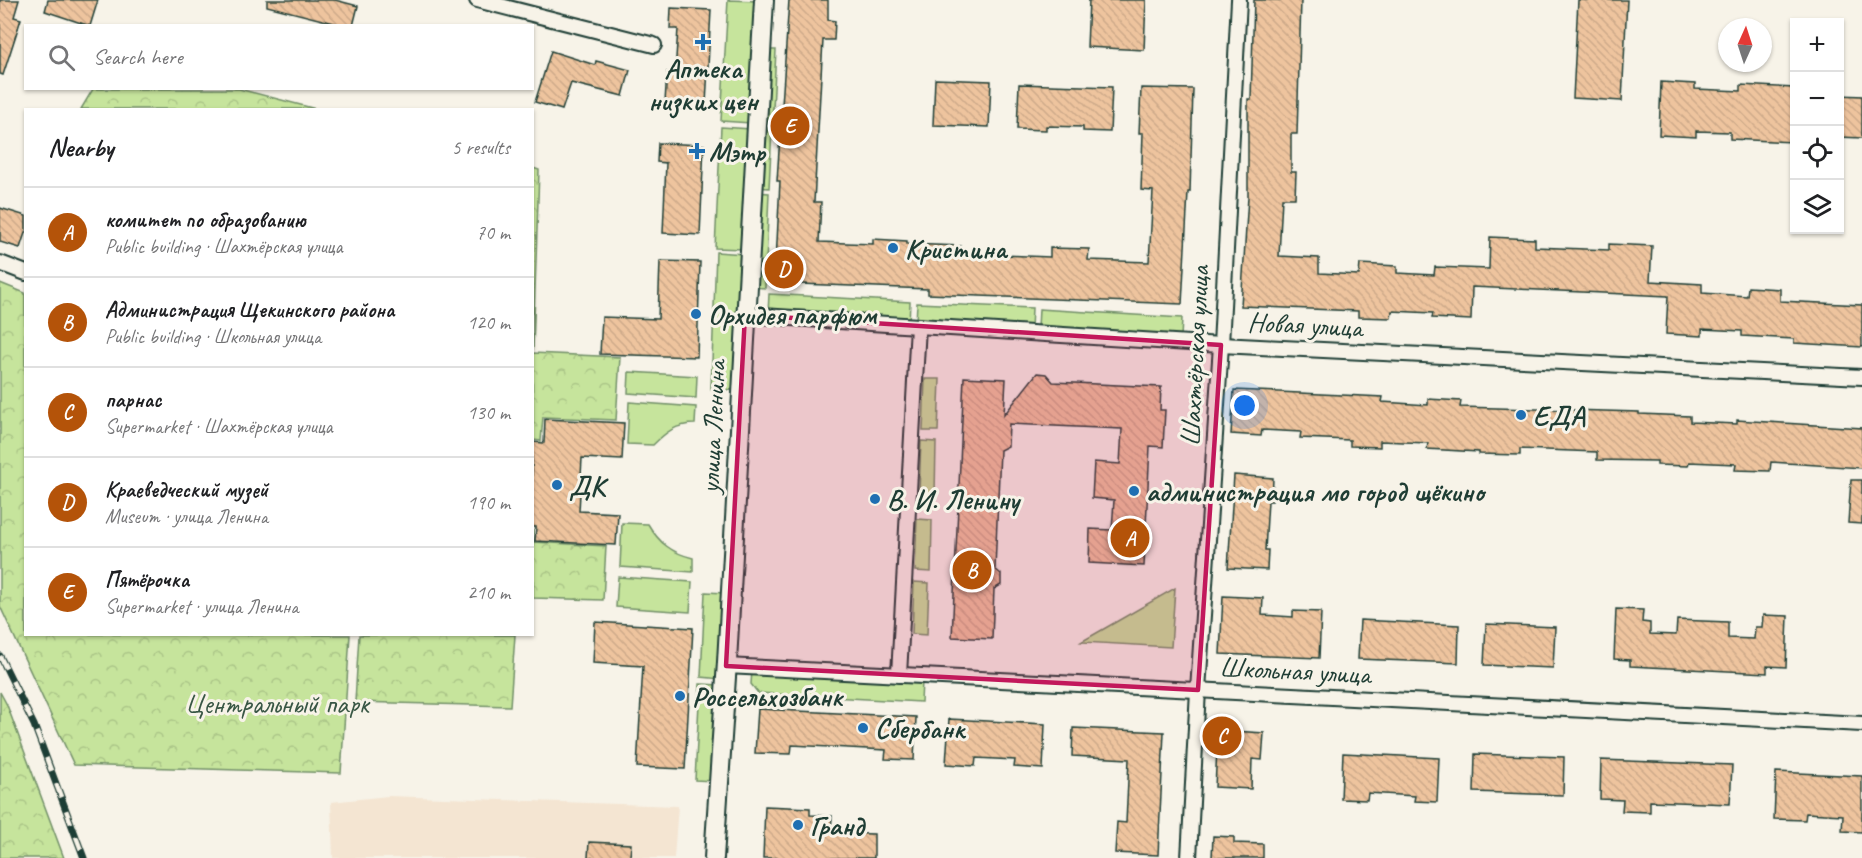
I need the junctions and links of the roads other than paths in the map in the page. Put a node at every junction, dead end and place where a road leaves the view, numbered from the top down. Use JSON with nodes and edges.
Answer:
{"nodes":[{"id":1,"x":477,"y":0,"type":"edge"},
{"id":2,"x":764,"y":0,"type":"edge"},
{"id":3,"x":1239,"y":0,"type":"edge"},
{"id":4,"x":654,"y":45,"type":"dead end"},
{"id":5,"x":0,"y":262,"type":"edge"},
{"id":6,"x":24,"y":272,"type":"edge"},
{"id":7,"x":745,"y":315,"type":"junction"},
{"id":8,"x":918,"y":326,"type":"junction"},
{"id":9,"x":1221,"y":345,"type":"junction"},
{"id":10,"x":1862,"y":377,"type":"edge"},
{"id":11,"x":726,"y":666,"type":"junction"},
{"id":12,"x":899,"y":675,"type":"junction"},
{"id":13,"x":1198,"y":690,"type":"junction"},
{"id":14,"x":1862,"y":724,"type":"edge"},
{"id":15,"x":714,"y":858,"type":"edge"},
{"id":16,"x":1189,"y":858,"type":"edge"}],
"edges":[{"from":1,"to":4,"type":"street"},
{"from":2,"to":7,"type":"street","name":"улица Ленина"},
{"from":3,"to":9,"type":"street","name":"Шахтёрская улица"},
{"from":5,"to":6,"type":"street"},
{"from":7,"to":8,"type":"street","name":"Новая улица"},
{"from":7,"to":11,"type":"street","name":"улица Ленина"},
{"from":8,"to":9,"type":"street","name":"Новая улица"},
{"from":8,"to":12,"type":"street"},
{"from":9,"to":10,"type":"street","name":"Новая улица"},
{"from":9,"to":13,"type":"street","name":"Шахтёрская улица"},
{"from":11,"to":12,"type":"street","name":"Школьная улица"},
{"from":11,"to":15,"type":"street","name":"улица Ленина"},
{"from":12,"to":13,"type":"street","name":"Школьная улица"},
{"from":13,"to":14,"type":"street","name":"Школьная улица"},
{"from":13,"to":16,"type":"street","name":"Шахтёрская улица"}]}
